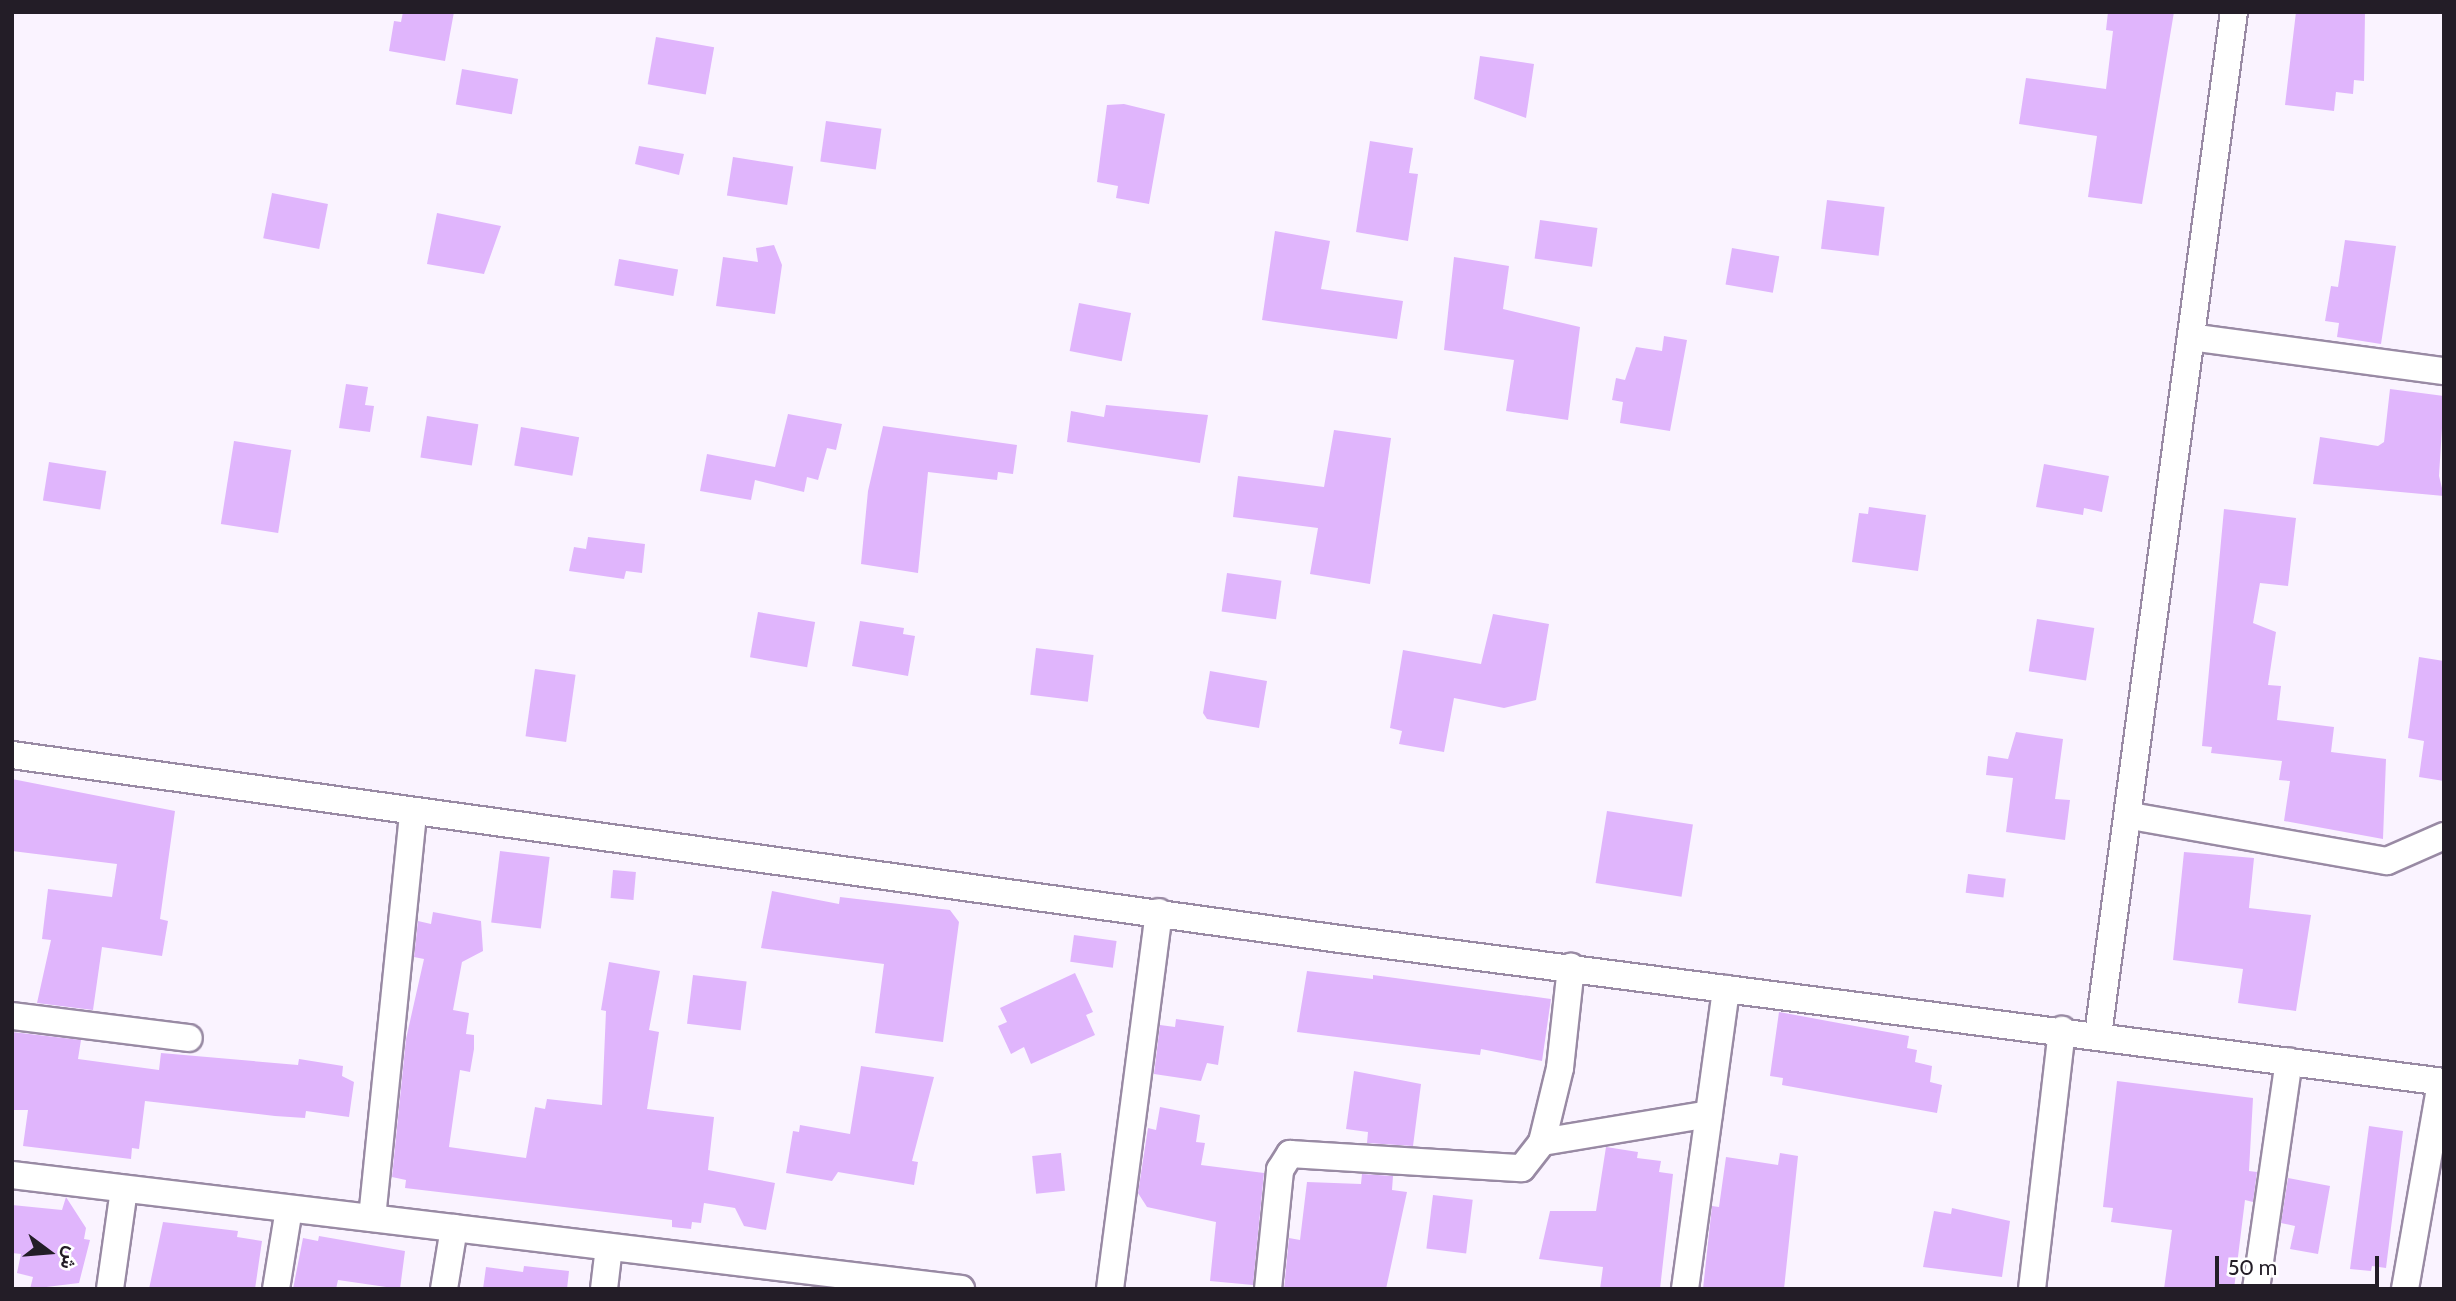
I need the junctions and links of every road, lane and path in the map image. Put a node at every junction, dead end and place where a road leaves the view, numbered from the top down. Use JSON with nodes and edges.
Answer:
{"nodes":[{"id":1,"x":2234,"y":12,"type":"edge"},
{"id":2,"x":2191,"y":337,"type":"junction"},
{"id":3,"x":2444,"y":371,"type":"edge"},
{"id":4,"x":12,"y":755,"type":"edge"},
{"id":5,"x":413,"y":812,"type":"junction"},
{"id":6,"x":2131,"y":816,"type":"junction"},
{"id":7,"x":2444,"y":836,"type":"edge"},
{"id":8,"x":1159,"y":912,"type":"junction"},
{"id":9,"x":1572,"y":967,"type":"junction"},
{"id":10,"x":1726,"y":989,"type":"junction"},
{"id":11,"x":12,"y":1016,"type":"edge"},
{"id":12,"x":2062,"y":1030,"type":"junction"},
{"id":13,"x":2098,"y":1035,"type":"junction"},
{"id":14,"x":190,"y":1038,"type":"dead end"},
{"id":15,"x":2289,"y":1061,"type":"junction"},
{"id":16,"x":2443,"y":1082,"type":"edge"},
{"id":17,"x":1709,"y":1114,"type":"junction"},
{"id":18,"x":1542,"y":1142,"type":"junction"},
{"id":19,"x":12,"y":1175,"type":"edge"},
{"id":20,"x":124,"y":1189,"type":"junction"},
{"id":21,"x":289,"y":1209,"type":"junction"},
{"id":22,"x":372,"y":1218,"type":"junction"},
{"id":23,"x":454,"y":1228,"type":"junction"},
{"id":24,"x":609,"y":1247,"type":"junction"},
{"id":25,"x":771,"y":1277,"type":"edge"},
{"id":26,"x":945,"y":1288,"type":"edge"},
{"id":27,"x":110,"y":1289,"type":"edge"},
{"id":28,"x":276,"y":1289,"type":"edge"},
{"id":29,"x":444,"y":1289,"type":"edge"},
{"id":30,"x":604,"y":1289,"type":"edge"},
{"id":31,"x":1110,"y":1289,"type":"edge"},
{"id":32,"x":1268,"y":1289,"type":"edge"},
{"id":33,"x":1685,"y":1289,"type":"edge"},
{"id":34,"x":2032,"y":1289,"type":"edge"},
{"id":35,"x":2256,"y":1289,"type":"edge"},
{"id":36,"x":2405,"y":1289,"type":"edge"}],
"edges":[{"from":1,"to":2,"type":"street"},
{"from":2,"to":3,"type":"street"},
{"from":2,"to":6,"type":"street"},
{"from":4,"to":5,"type":"street"},
{"from":5,"to":8,"type":"street"},
{"from":5,"to":22,"type":"street"},
{"from":6,"to":7,"type":"street"},
{"from":6,"to":13,"type":"street"},
{"from":8,"to":9,"type":"street"},
{"from":8,"to":31,"type":"street"},
{"from":9,"to":10,"type":"street"},
{"from":9,"to":18,"type":"street"},
{"from":10,"to":12,"type":"street"},
{"from":10,"to":17,"type":"street"},
{"from":11,"to":14,"type":"street"},
{"from":12,"to":13,"type":"street"},
{"from":12,"to":34,"type":"street"},
{"from":13,"to":15,"type":"street"},
{"from":15,"to":16,"type":"street"},
{"from":15,"to":35,"type":"street"},
{"from":16,"to":36,"type":"street"},
{"from":17,"to":18,"type":"street"},
{"from":17,"to":33,"type":"street"},
{"from":18,"to":32,"type":"street"},
{"from":19,"to":20,"type":"street"},
{"from":20,"to":21,"type":"street"},
{"from":20,"to":27,"type":"street"},
{"from":21,"to":22,"type":"street"},
{"from":21,"to":28,"type":"street"},
{"from":22,"to":23,"type":"street"},
{"from":23,"to":24,"type":"street"},
{"from":23,"to":29,"type":"street"},
{"from":24,"to":25,"type":"street"},
{"from":24,"to":30,"type":"street"},
{"from":25,"to":26,"type":"street"}]}
